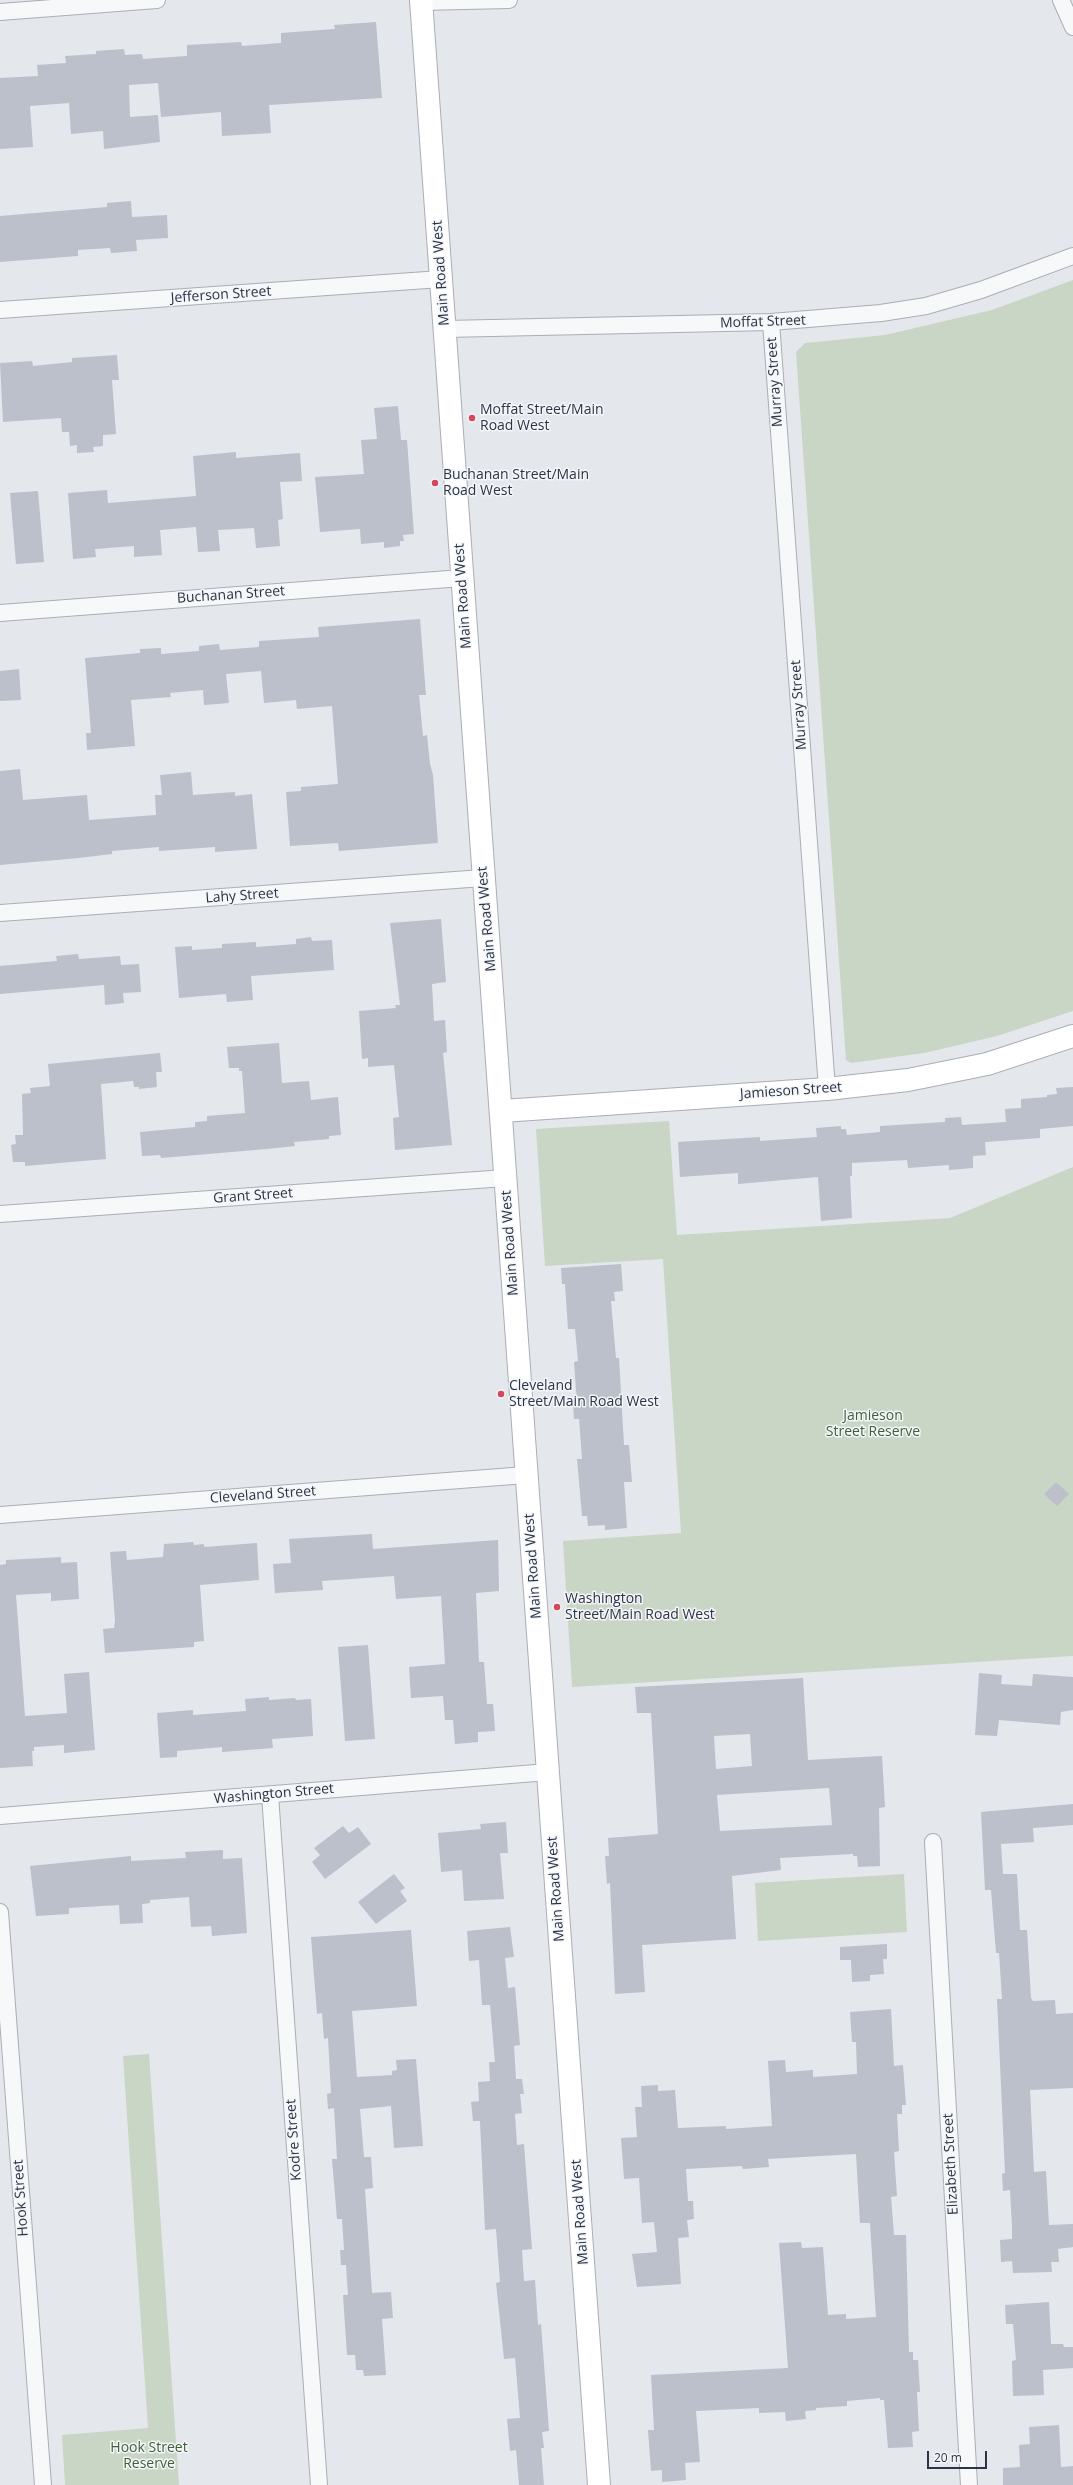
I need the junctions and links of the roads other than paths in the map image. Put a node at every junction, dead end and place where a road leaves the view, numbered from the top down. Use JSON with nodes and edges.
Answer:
{"nodes":[{"id":1,"x":157,"y":0,"type":"edge"},
{"id":2,"x":509,"y":0,"type":"edge"},
{"id":3,"x":1061,"y":0,"type":"edge"},
{"id":4,"x":421,"y":1,"type":"edge"},
{"id":5,"x":0,"y":12,"type":"edge"},
{"id":6,"x":1073,"y":27,"type":"edge"},
{"id":7,"x":1073,"y":256,"type":"edge"},
{"id":8,"x":441,"y":279,"type":"junction"},
{"id":9,"x":0,"y":310,"type":"edge"},
{"id":10,"x":771,"y":322,"type":"junction"},
{"id":11,"x":444,"y":329,"type":"junction"},
{"id":12,"x":462,"y":578,"type":"junction"},
{"id":13,"x":0,"y":613,"type":"edge"},
{"id":14,"x":483,"y":878,"type":"junction"},
{"id":15,"x":0,"y":913,"type":"edge"},
{"id":16,"x":1073,"y":1036,"type":"edge"},
{"id":17,"x":827,"y":1089,"type":"junction"},
{"id":18,"x":502,"y":1111,"type":"junction"},
{"id":19,"x":505,"y":1178,"type":"junction"},
{"id":20,"x":0,"y":1214,"type":"edge"},
{"id":21,"x":526,"y":1475,"type":"junction"},
{"id":22,"x":0,"y":1515,"type":"edge"},
{"id":23,"x":548,"y":1772,"type":"junction"},
{"id":24,"x":270,"y":1795,"type":"junction"},
{"id":25,"x":0,"y":1816,"type":"edge"},
{"id":26,"x":933,"y":1842,"type":"dead end"},
{"id":27,"x":0,"y":1912,"type":"edge"},
{"id":28,"x":43,"y":2485,"type":"edge"},
{"id":29,"x":319,"y":2485,"type":"edge"},
{"id":30,"x":600,"y":2485,"type":"edge"},
{"id":31,"x":969,"y":2485,"type":"edge"}],
"edges":[{"from":1,"to":5,"type":"street"},
{"from":2,"to":4,"type":"street"},
{"from":3,"to":6,"type":"street"},
{"from":4,"to":8,"type":"main road","name":"Main Road West"},
{"from":7,"to":10,"type":"street","name":"Moffat Street"},
{"from":8,"to":9,"type":"street","name":"Jefferson Street"},
{"from":8,"to":11,"type":"main road","name":"Main Road West"},
{"from":10,"to":11,"type":"street","name":"Moffat Street"},
{"from":10,"to":17,"type":"street","name":"Murray Street"},
{"from":11,"to":12,"type":"main road","name":"Main Road West"},
{"from":12,"to":13,"type":"street","name":"Buchanan Street"},
{"from":12,"to":14,"type":"main road","name":"Main Road West"},
{"from":14,"to":15,"type":"street","name":"Lahy Street"},
{"from":14,"to":18,"type":"main road","name":"Main Road West"},
{"from":16,"to":17,"type":"main road","name":"Jamieson Street"},
{"from":17,"to":18,"type":"main road","name":"Jamieson Street"},
{"from":18,"to":19,"type":"main road","name":"Main Road West"},
{"from":19,"to":20,"type":"street","name":"Grant Street"},
{"from":19,"to":21,"type":"main road","name":"Main Road West"},
{"from":21,"to":22,"type":"street","name":"Cleveland Street"},
{"from":21,"to":23,"type":"main road","name":"Main Road West"},
{"from":23,"to":24,"type":"street","name":"Washington Street"},
{"from":23,"to":30,"type":"main road","name":"Main Road West"},
{"from":24,"to":25,"type":"street","name":"Washington Street"},
{"from":24,"to":29,"type":"street","name":"Kodre Street"},
{"from":26,"to":31,"type":"street","name":"Elizabeth Street"},
{"from":27,"to":28,"type":"street","name":"Hook Street"}]}
